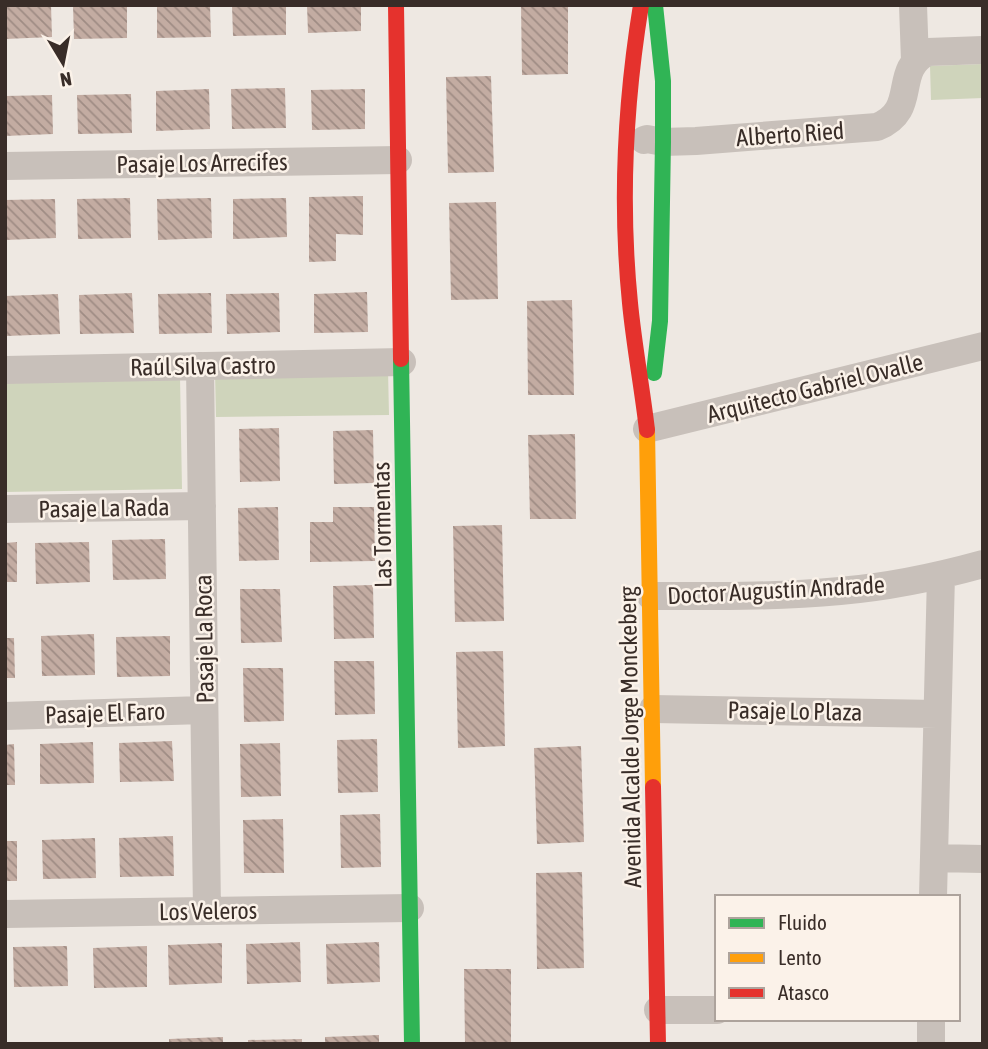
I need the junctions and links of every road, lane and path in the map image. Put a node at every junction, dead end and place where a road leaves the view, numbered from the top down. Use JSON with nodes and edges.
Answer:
{"nodes":[{"id":1,"x":396,"y":5,"type":"edge"},
{"id":2,"x":641,"y":5,"type":"edge"},
{"id":3,"x":655,"y":5,"type":"edge"},
{"id":4,"x":913,"y":5,"type":"edge"},
{"id":5,"x":983,"y":50,"type":"edge"},
{"id":6,"x":915,"y":61,"type":"junction"},
{"id":7,"x":663,"y":142,"type":"junction"},
{"id":8,"x":625,"y":149,"type":"junction"},
{"id":9,"x":398,"y":160,"type":"junction"},
{"id":10,"x":5,"y":166,"type":"edge"},
{"id":11,"x":662,"y":187,"type":"junction"},
{"id":12,"x":625,"y":190,"type":"junction"},
{"id":13,"x":983,"y":346,"type":"edge"},
{"id":14,"x":402,"y":362,"type":"junction"},
{"id":15,"x":200,"y":366,"type":"junction"},
{"id":16,"x":5,"y":370,"type":"edge"},
{"id":17,"x":647,"y":429,"type":"junction"},
{"id":18,"x":202,"y":506,"type":"junction"},
{"id":19,"x":5,"y":509,"type":"edge"},
{"id":20,"x":983,"y":564,"type":"edge"},
{"id":21,"x":941,"y":575,"type":"junction"},
{"id":22,"x":651,"y":596,"type":"junction"},
{"id":23,"x":653,"y":709,"type":"junction"},
{"id":24,"x":204,"y":710,"type":"junction"},
{"id":25,"x":937,"y":714,"type":"junction"},
{"id":26,"x":5,"y":716,"type":"edge"},
{"id":27,"x":934,"y":858,"type":"junction"},
{"id":28,"x":983,"y":859,"type":"edge"},
{"id":29,"x":933,"y":895,"type":"edge"},
{"id":30,"x":410,"y":908,"type":"junction"},
{"id":31,"x":207,"y":911,"type":"junction"},
{"id":32,"x":5,"y":915,"type":"edge"},
{"id":33,"x":658,"y":1010,"type":"junction"},
{"id":34,"x":715,"y":1010,"type":"edge"},
{"id":35,"x":931,"y":1021,"type":"edge"},
{"id":36,"x":412,"y":1044,"type":"edge"},
{"id":37,"x":658,"y":1044,"type":"edge"},
{"id":38,"x":931,"y":1044,"type":"edge"}],
"edges":[{"from":1,"to":9,"type":"main road","name":"Las Tormentas"},
{"from":2,"to":8,"type":"main road","name":"Avenida Alcalde Jorge Monckeberg"},
{"from":3,"to":7,"type":"main road","name":"Avenida Alcalde Jorge Monckeberg"},
{"from":4,"to":6,"type":"street","name":"Alberto Ried"},
{"from":5,"to":6,"type":"street"},
{"from":6,"to":7,"type":"street","name":"Alberto Ried"},
{"from":7,"to":8,"type":"street","name":"Alberto Ried"},
{"from":7,"to":11,"type":"main road","name":"Avenida Alcalde Jorge Monckeberg"},
{"from":8,"to":12,"type":"main road","name":"Avenida Alcalde Jorge Monckeberg"},
{"from":9,"to":10,"type":"street","name":"Pasaje Los Arrecifes"},
{"from":9,"to":14,"type":"main road","name":"Las Tormentas"},
{"from":11,"to":12,"type":"main road"},
{"from":11,"to":17,"type":"main road","name":"Avenida Alcalde Jorge Monckeberg"},
{"from":12,"to":17,"type":"main road","name":"Avenida Alcalde Jorge Monckeberg"},
{"from":13,"to":17,"type":"street","name":"Arquitecto Gabriel Ovalle"},
{"from":14,"to":15,"type":"street","name":"Raúl Silva Castro"},
{"from":14,"to":30,"type":"main road","name":"Las Tormentas"},
{"from":15,"to":16,"type":"street","name":"Raúl Silva Castro"},
{"from":15,"to":18,"type":"street","name":"Pasaje La Roca"},
{"from":17,"to":22,"type":"main road","name":"Avenida Alcalde Jorge Monckeberg"},
{"from":18,"to":19,"type":"street","name":"Pasaje La Rada"},
{"from":18,"to":24,"type":"street","name":"Pasaje La Roca"},
{"from":20,"to":21,"type":"street","name":"Doctor Augustín Andrade"},
{"from":21,"to":22,"type":"street","name":"Doctor Augustín Andrade"},
{"from":21,"to":25,"type":"street"},
{"from":22,"to":23,"type":"main road","name":"Avenida Alcalde Jorge Monckeberg"},
{"from":23,"to":25,"type":"street","name":"Pasaje Lo Plaza"},
{"from":23,"to":33,"type":"main road","name":"Avenida Alcalde Jorge Monckeberg"},
{"from":24,"to":26,"type":"street","name":"Pasaje El Faro"},
{"from":24,"to":31,"type":"street","name":"Pasaje La Roca"},
{"from":25,"to":27,"type":"street"},
{"from":27,"to":28,"type":"street"},
{"from":27,"to":29,"type":"street"},
{"from":30,"to":31,"type":"street","name":"Los Veleros"},
{"from":30,"to":36,"type":"main road","name":"Las Tormentas"},
{"from":31,"to":32,"type":"street","name":"Los Veleros"},
{"from":33,"to":34,"type":"street"},
{"from":33,"to":37,"type":"main road","name":"Avenida Alcalde Jorge Monckeberg"},
{"from":35,"to":38,"type":"street"}]}
